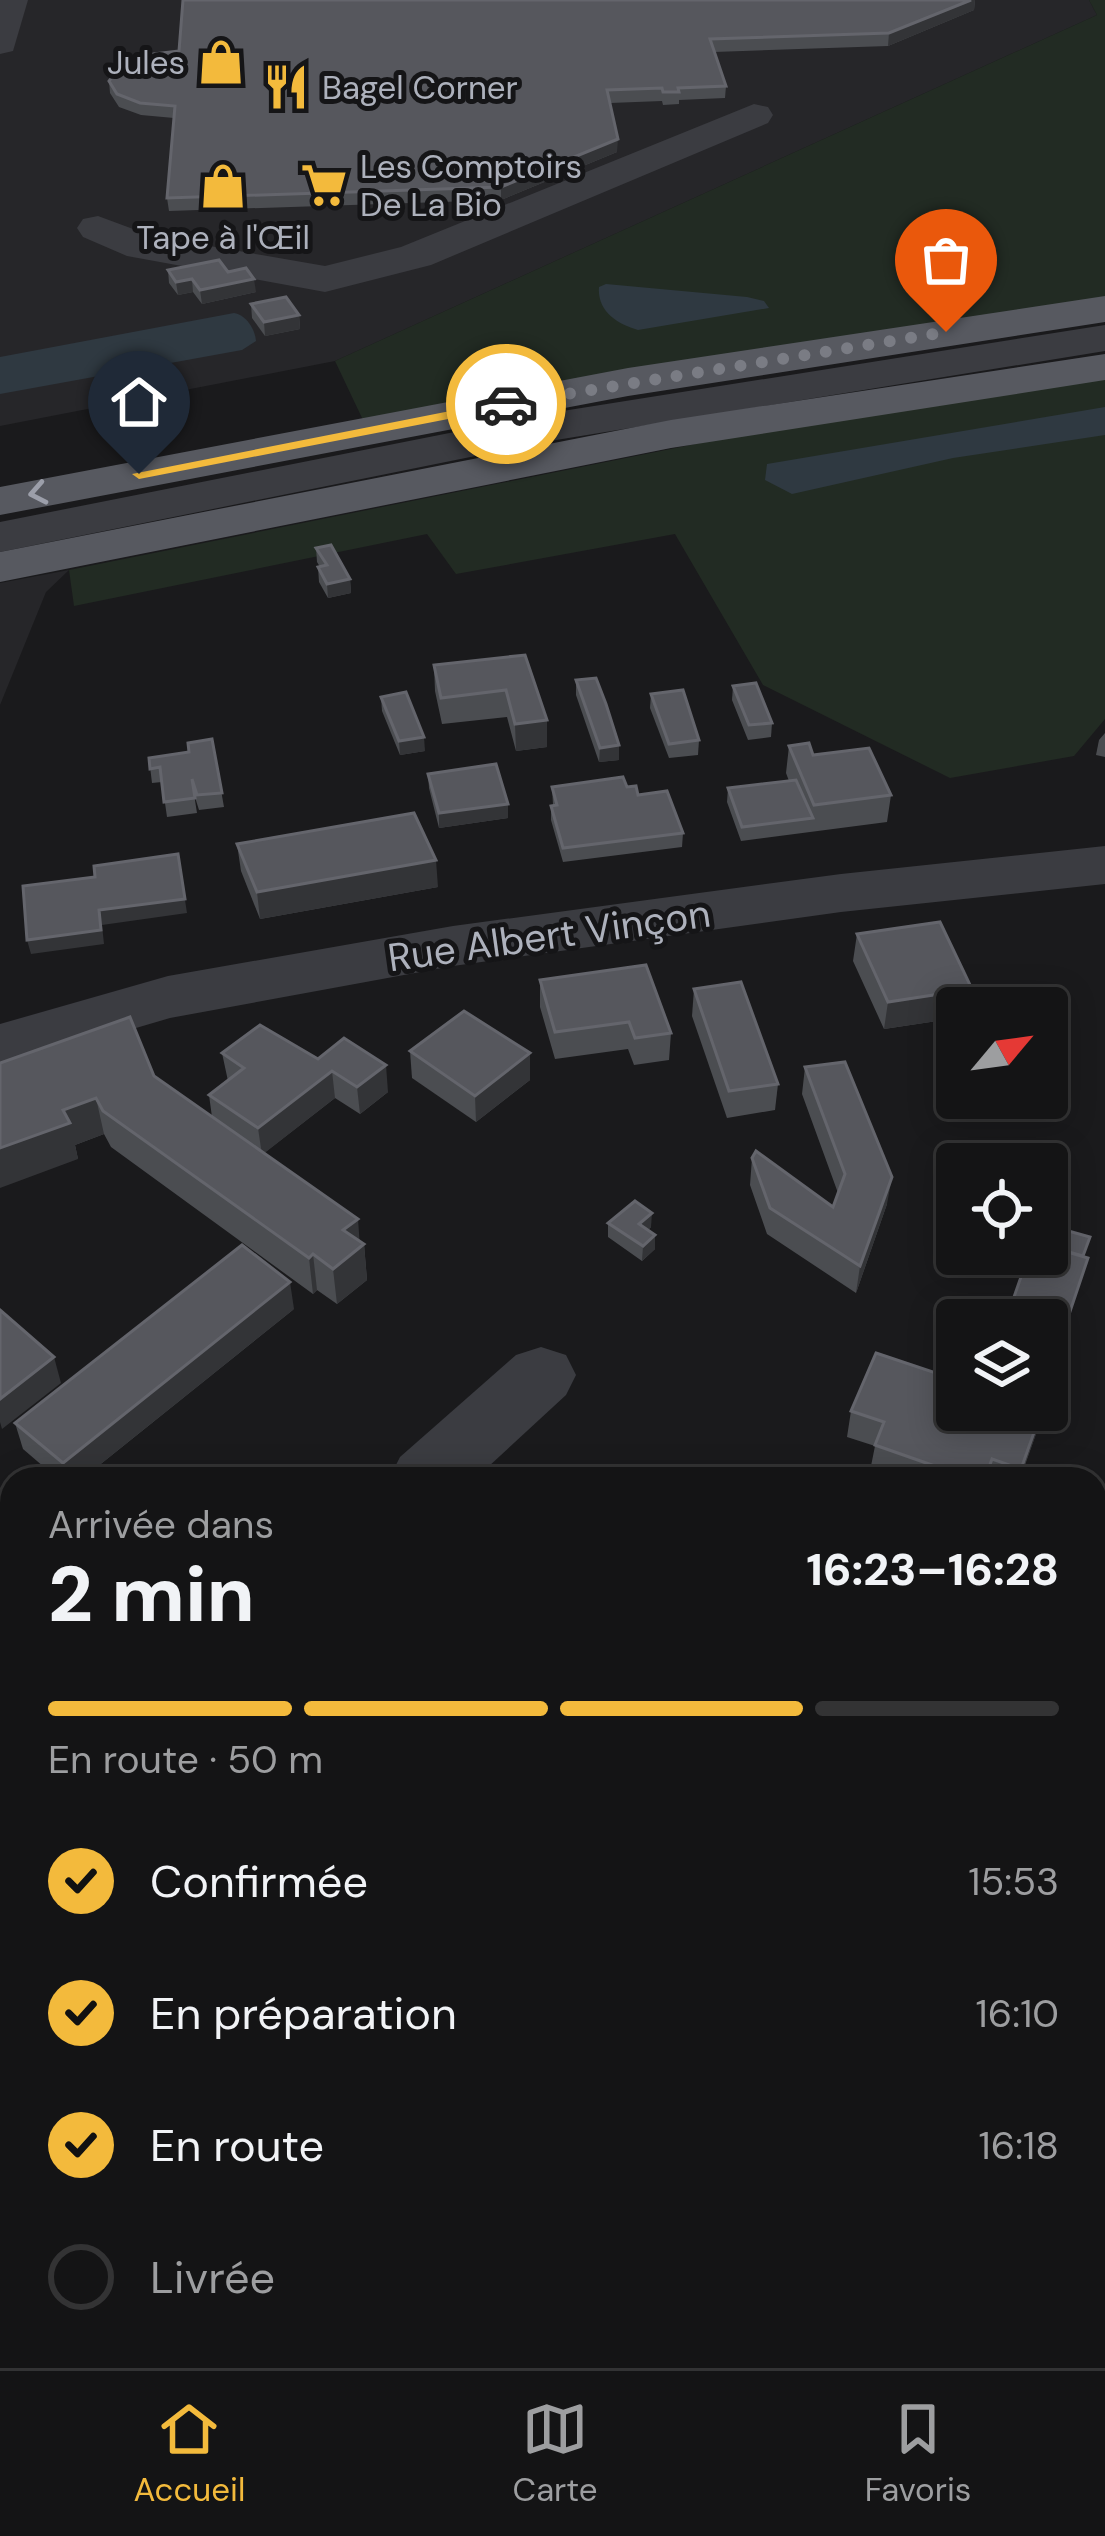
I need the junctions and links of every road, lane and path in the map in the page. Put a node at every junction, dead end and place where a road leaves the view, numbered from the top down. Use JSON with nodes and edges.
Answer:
{"nodes":[{"id":1,"x":10,"y":0,"type":"edge"},
{"id":2,"x":0,"y":43,"type":"edge"},
{"id":3,"x":754,"y":116,"type":"dead end"},
{"id":4,"x":98,"y":228,"type":"dead end"},
{"id":5,"x":1105,"y":309,"type":"edge"},
{"id":6,"x":1105,"y":338,"type":"edge"},
{"id":7,"x":1105,"y":367,"type":"edge"},
{"id":8,"x":0,"y":501,"type":"edge"},
{"id":9,"x":0,"y":537,"type":"edge"},
{"id":10,"x":0,"y":567,"type":"edge"},
{"id":11,"x":1105,"y":866,"type":"edge"},
{"id":12,"x":0,"y":1046,"type":"edge"},
{"id":13,"x":541,"y":1375,"type":"dead end"},
{"id":14,"x":439,"y":1467,"type":"edge"}],
"edges":[{"from":1,"to":2,"type":"street"},
{"from":3,"to":4,"type":"street"},
{"from":5,"to":8,"type":"main road","one_way":true},
{"from":6,"to":9,"type":"street"},
{"from":7,"to":10,"type":"main road"},
{"from":11,"to":12,"type":"street","name":"Rue Albert Vinçon"},
{"from":13,"to":14,"type":"street"}]}
